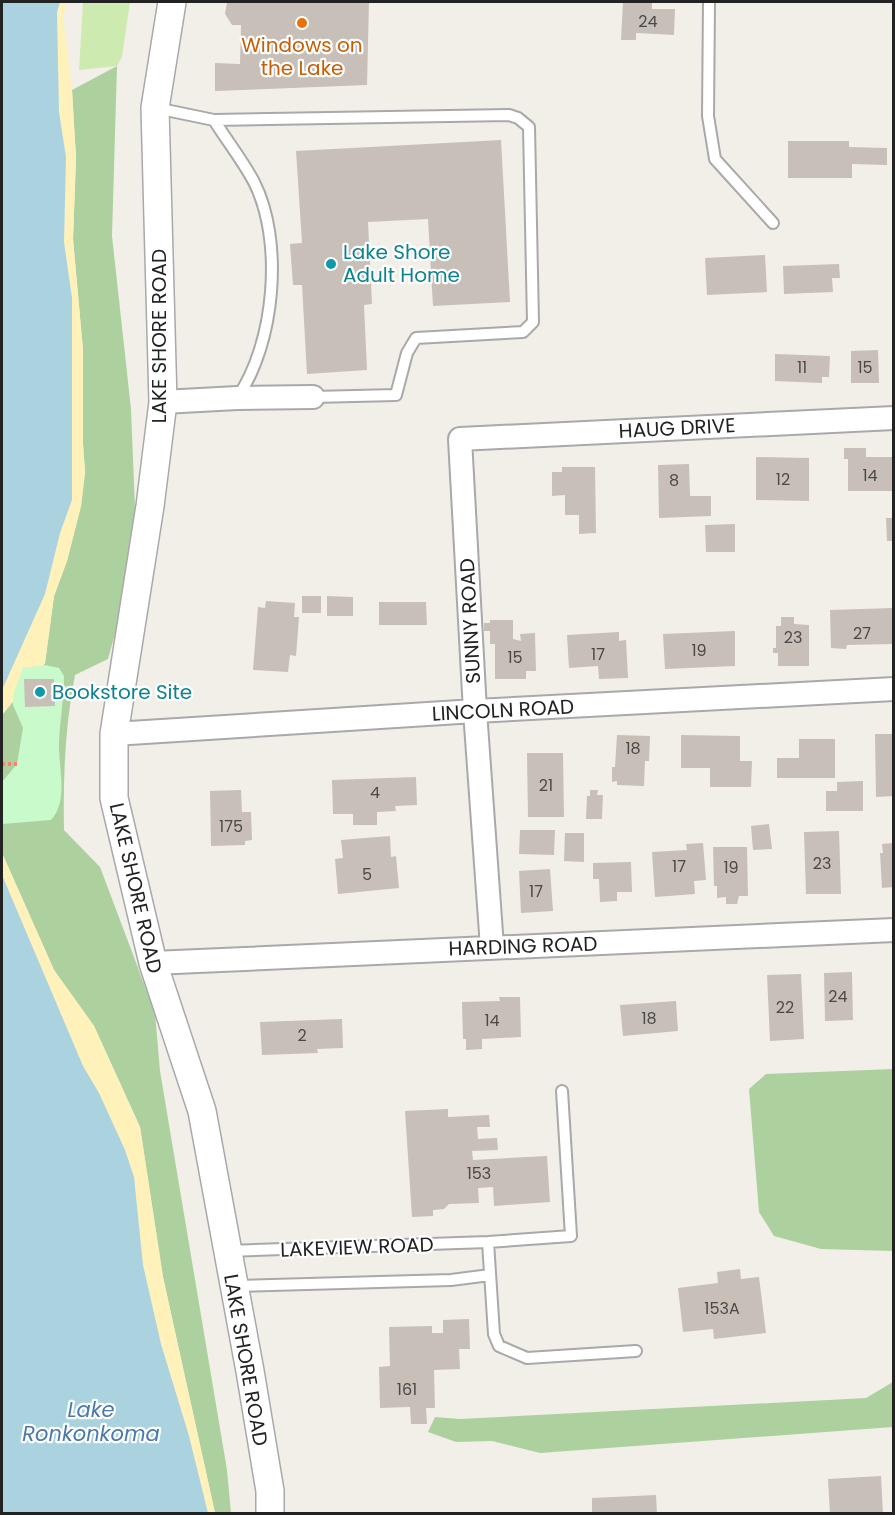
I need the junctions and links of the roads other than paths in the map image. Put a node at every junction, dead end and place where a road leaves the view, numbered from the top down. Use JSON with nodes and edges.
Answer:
{"nodes":[{"id":1,"x":172,"y":2,"type":"edge"},
{"id":2,"x":709,"y":2,"type":"edge"},
{"id":3,"x":155,"y":108,"type":"junction"},
{"id":4,"x":214,"y":120,"type":"junction"},
{"id":5,"x":773,"y":223,"type":"dead end"},
{"id":6,"x":313,"y":397,"type":"joint"},
{"id":7,"x":237,"y":398,"type":"junction"},
{"id":8,"x":163,"y":402,"type":"junction"},
{"id":9,"x":894,"y":418,"type":"edge"},
{"id":10,"x":460,"y":439,"type":"joint"},
{"id":11,"x":894,"y":689,"type":"edge"},
{"id":12,"x":475,"y":711,"type":"junction"},
{"id":13,"x":114,"y":734,"type":"junction"},
{"id":14,"x":894,"y":930,"type":"edge"},
{"id":15,"x":492,"y":947,"type":"junction"},
{"id":16,"x":153,"y":963,"type":"junction"},
{"id":17,"x":562,"y":1091,"type":"dead end"},
{"id":18,"x":488,"y":1242,"type":"junction"},
{"id":19,"x":226,"y":1251,"type":"junction"},
{"id":20,"x":490,"y":1275,"type":"junction"},
{"id":21,"x":233,"y":1286,"type":"junction"},
{"id":22,"x":636,"y":1351,"type":"dead end"},
{"id":23,"x":270,"y":1514,"type":"edge"}],
"edges":[{"from":1,"to":3,"type":"street","name":"LAKE SHORE ROAD"},
{"from":2,"to":5,"type":"lane"},
{"from":3,"to":4,"type":"lane"},
{"from":3,"to":8,"type":"street","name":"LAKE SHORE ROAD"},
{"from":4,"to":6,"type":"lane"},
{"from":4,"to":7,"type":"lane"},
{"from":6,"to":7,"type":"street"},
{"from":7,"to":8,"type":"street"},
{"from":8,"to":13,"type":"street","name":"LAKE SHORE ROAD"},
{"from":9,"to":10,"type":"street","name":"HAUG DRIVE"},
{"from":10,"to":12,"type":"street","name":"SUNNY ROAD"},
{"from":11,"to":12,"type":"street","name":"LINCOLN ROAD"},
{"from":12,"to":13,"type":"street","name":"LINCOLN ROAD"},
{"from":12,"to":15,"type":"street","name":"SUNNY ROAD"},
{"from":13,"to":16,"type":"street","name":"LAKE SHORE ROAD"},
{"from":14,"to":15,"type":"street","name":"HARDING ROAD"},
{"from":15,"to":16,"type":"street","name":"HARDING ROAD"},
{"from":16,"to":19,"type":"street","name":"LAKE SHORE ROAD"},
{"from":17,"to":18,"type":"lane","name":"LAKEVIEW ROAD"},
{"from":18,"to":19,"type":"lane","name":"LAKEVIEW ROAD"},
{"from":18,"to":20,"type":"lane"},
{"from":19,"to":21,"type":"street","name":"LAKE SHORE ROAD"},
{"from":20,"to":21,"type":"lane","name":"LAKEVIEW ROAD"},
{"from":20,"to":22,"type":"lane"},
{"from":21,"to":23,"type":"street","name":"LAKE SHORE ROAD"}]}
